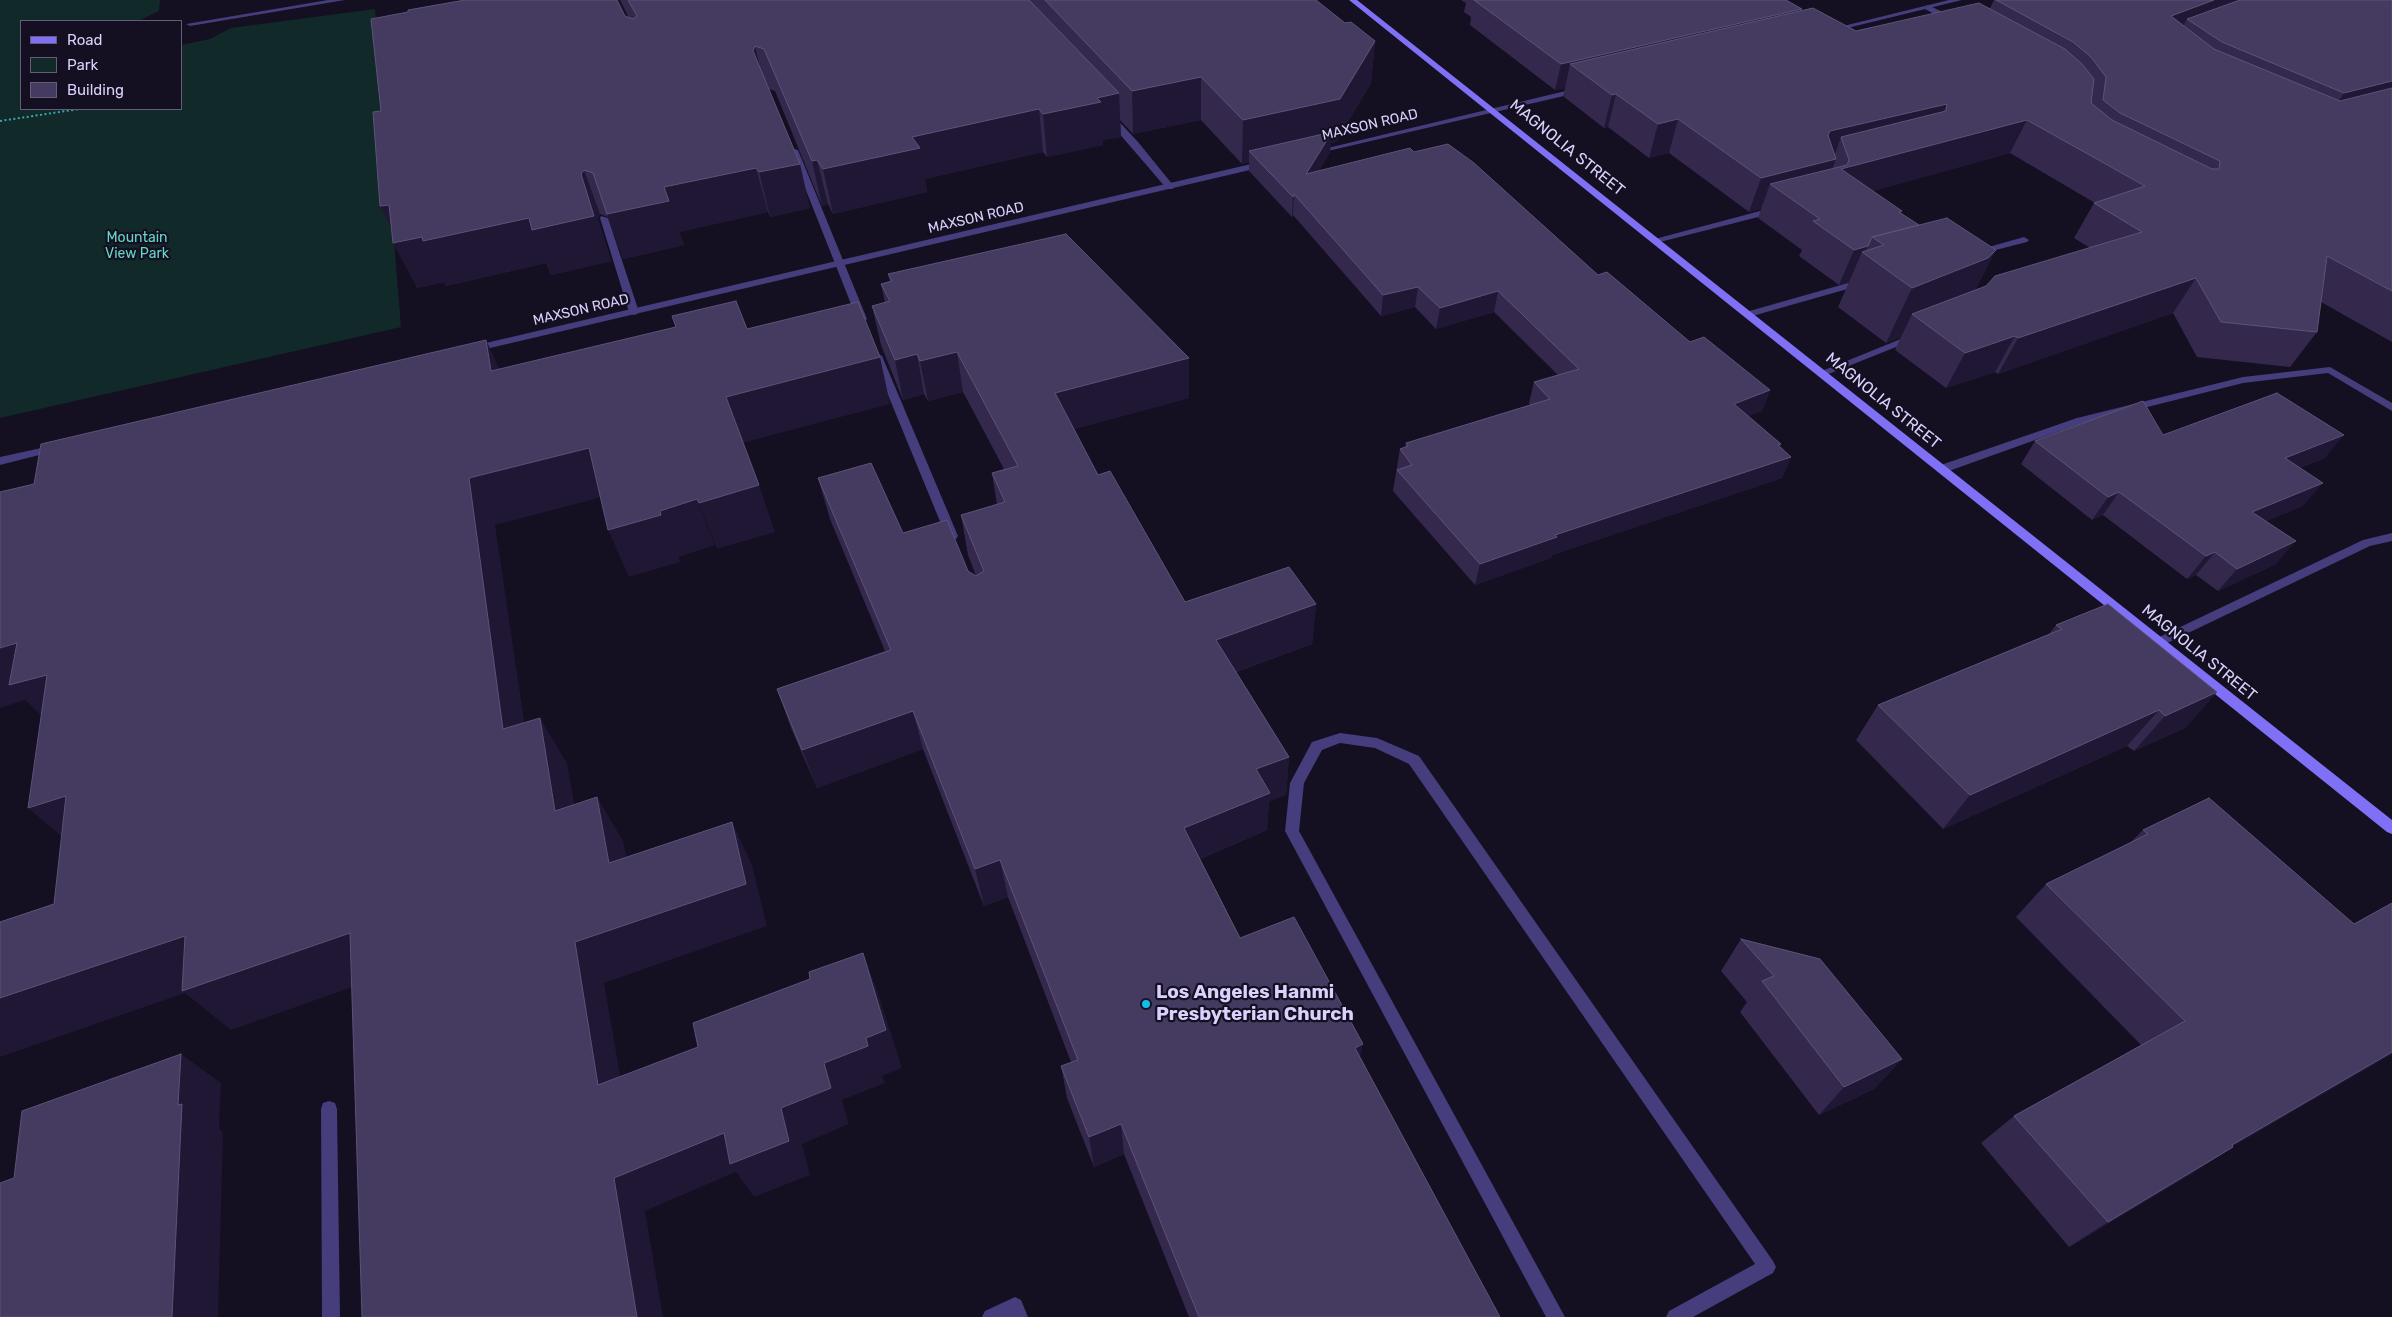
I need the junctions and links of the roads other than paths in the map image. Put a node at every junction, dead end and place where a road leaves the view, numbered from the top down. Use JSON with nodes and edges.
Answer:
{"nodes":[{"id":1,"x":341,"y":0,"type":"edge"},
{"id":2,"x":1353,"y":0,"type":"edge"},
{"id":3,"x":1958,"y":0,"type":"edge"},
{"id":4,"x":1928,"y":7,"type":"junction"},
{"id":5,"x":190,"y":24,"type":"dead end"},
{"id":6,"x":1961,"y":25,"type":"edge"},
{"id":7,"x":1822,"y":32,"type":"edge"},
{"id":8,"x":1590,"y":88,"type":"edge"},
{"id":9,"x":1100,"y":106,"type":"edge"},
{"id":10,"x":1494,"y":110,"type":"junction"},
{"id":11,"x":788,"y":137,"type":"edge"},
{"id":12,"x":1303,"y":155,"type":"edge"},
{"id":13,"x":1275,"y":162,"type":"edge"},
{"id":14,"x":1170,"y":186,"type":"junction"},
{"id":15,"x":1783,"y":208,"type":"edge"},
{"id":16,"x":604,"y":218,"type":"edge"},
{"id":17,"x":1656,"y":240,"type":"junction"},
{"id":18,"x":2024,"y":240,"type":"dead end"},
{"id":19,"x":1968,"y":254,"type":"edge"},
{"id":20,"x":842,"y":263,"type":"junction"},
{"id":21,"x":1875,"y":279,"type":"edge"},
{"id":22,"x":634,"y":312,"type":"junction"},
{"id":23,"x":1749,"y":314,"type":"junction"},
{"id":24,"x":867,"y":332,"type":"edge"},
{"id":25,"x":1920,"y":334,"type":"edge"},
{"id":26,"x":874,"y":350,"type":"edge"},
{"id":27,"x":460,"y":353,"type":"edge"},
{"id":28,"x":1822,"y":373,"type":"junction"},
{"id":29,"x":2392,"y":408,"type":"edge"},
{"id":30,"x":62,"y":446,"type":"edge"},
{"id":31,"x":0,"y":461,"type":"edge"},
{"id":32,"x":1942,"y":469,"type":"junction"},
{"id":33,"x":2392,"y":537,"type":"edge"},
{"id":34,"x":956,"y":548,"type":"edge"},
{"id":35,"x":2159,"y":642,"type":"junction"},
{"id":36,"x":2392,"y":828,"type":"edge"},
{"id":37,"x":329,"y":1109,"type":"dead end"},
{"id":38,"x":331,"y":1317,"type":"edge"},
{"id":39,"x":991,"y":1317,"type":"edge"},
{"id":40,"x":1018,"y":1317,"type":"edge"},
{"id":41,"x":1556,"y":1317,"type":"edge"},
{"id":42,"x":1675,"y":1317,"type":"edge"}],
"edges":[{"from":1,"to":5,"type":"street"},
{"from":2,"to":10,"type":"street","name":"MAGNOLIA STREET"},
{"from":3,"to":4,"type":"street"},
{"from":4,"to":6,"type":"street"},
{"from":4,"to":7,"type":"street"},
{"from":8,"to":10,"type":"street","name":"MAXSON ROAD"},
{"from":9,"to":14,"type":"street"},
{"from":10,"to":12,"type":"street","name":"MAXSON ROAD"},
{"from":10,"to":17,"type":"street","name":"MAGNOLIA STREET"},
{"from":11,"to":20,"type":"street"},
{"from":13,"to":14,"type":"street","name":"MAXSON ROAD"},
{"from":14,"to":20,"type":"street","name":"MAXSON ROAD"},
{"from":15,"to":17,"type":"street"},
{"from":16,"to":22,"type":"street"},
{"from":17,"to":23,"type":"street","name":"MAGNOLIA STREET"},
{"from":18,"to":19,"type":"street"},
{"from":20,"to":22,"type":"street","name":"MAXSON ROAD"},
{"from":20,"to":24,"type":"street"},
{"from":21,"to":23,"type":"street"},
{"from":22,"to":27,"type":"street","name":"MAXSON ROAD"},
{"from":23,"to":28,"type":"street","name":"MAGNOLIA STREET"},
{"from":25,"to":28,"type":"street"},
{"from":26,"to":34,"type":"street"},
{"from":28,"to":32,"type":"street","name":"MAGNOLIA STREET"},
{"from":29,"to":32,"type":"street"},
{"from":30,"to":31,"type":"street"},
{"from":32,"to":35,"type":"street","name":"MAGNOLIA STREET"},
{"from":33,"to":35,"type":"street"},
{"from":35,"to":36,"type":"street","name":"MAGNOLIA STREET"},
{"from":37,"to":38,"type":"street"},
{"from":39,"to":40,"type":"street"},
{"from":41,"to":42,"type":"street"}]}
